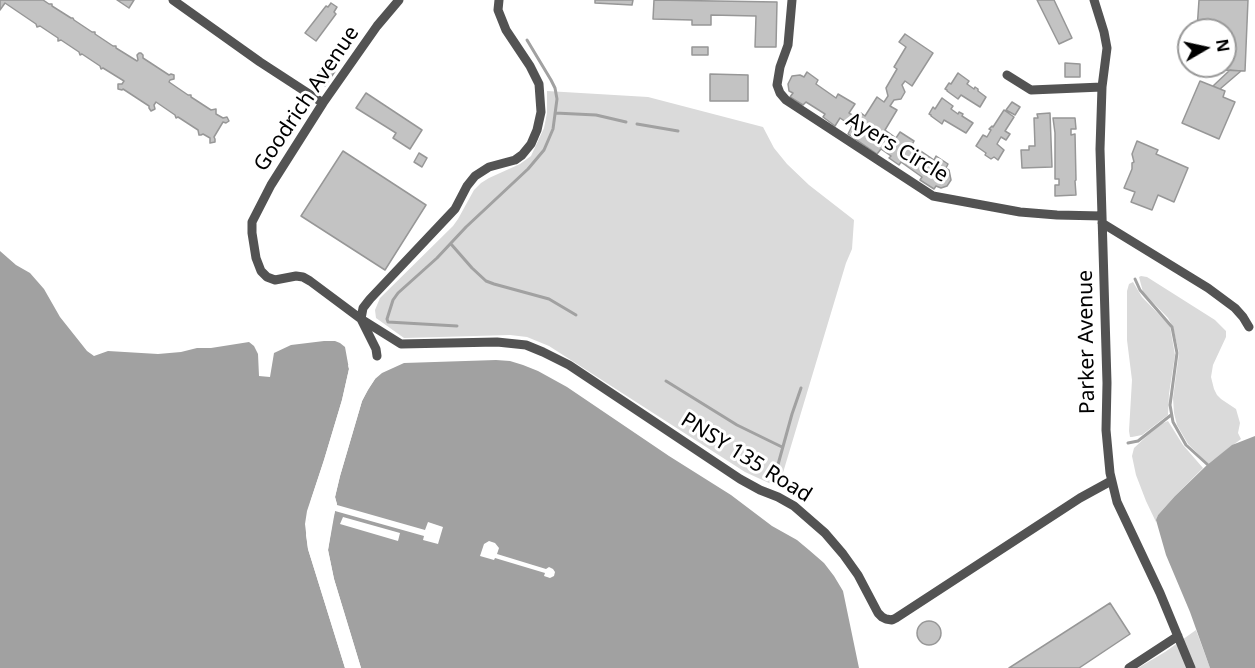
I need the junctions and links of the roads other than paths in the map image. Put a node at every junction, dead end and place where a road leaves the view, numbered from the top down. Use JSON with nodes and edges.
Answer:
{"nodes":[{"id":1,"x":173,"y":0,"type":"edge"},
{"id":2,"x":399,"y":0,"type":"edge"},
{"id":3,"x":499,"y":0,"type":"edge"},
{"id":4,"x":792,"y":0,"type":"edge"},
{"id":5,"x":1094,"y":0,"type":"edge"},
{"id":6,"x":1007,"y":75,"type":"dead end"},
{"id":7,"x":1102,"y":87,"type":"junction"},
{"id":8,"x":323,"y":103,"type":"junction"},
{"id":9,"x":1102,"y":220,"type":"junction"},
{"id":10,"x":362,"y":319,"type":"junction"},
{"id":11,"x":1249,"y":327,"type":"dead end"},
{"id":12,"x":377,"y":356,"type":"dead end"},
{"id":13,"x":1111,"y":481,"type":"junction"},
{"id":14,"x":1178,"y":636,"type":"junction"},
{"id":15,"x":1129,"y":668,"type":"edge"},
{"id":16,"x":1191,"y":668,"type":"edge"}],
"edges":[{"from":1,"to":8,"type":"street"},
{"from":2,"to":8,"type":"street","name":"Goodrich Avenue"},
{"from":3,"to":10,"type":"street"},
{"from":4,"to":9,"type":"street","name":"Ayers Circle"},
{"from":5,"to":7,"type":"street","name":"Parker Avenue"},
{"from":6,"to":7,"type":"street"},
{"from":7,"to":9,"type":"street","name":"Parker Avenue"},
{"from":8,"to":10,"type":"street","name":"Goodrich Avenue"},
{"from":9,"to":11,"type":"street"},
{"from":9,"to":13,"type":"street","name":"Parker Avenue"},
{"from":10,"to":12,"type":"street"},
{"from":10,"to":13,"type":"street","name":"PNSY 135 Road"},
{"from":13,"to":14,"type":"street","name":"Parker Avenue"},
{"from":14,"to":15,"type":"street"},
{"from":14,"to":16,"type":"street","name":"Parker Avenue"}]}
